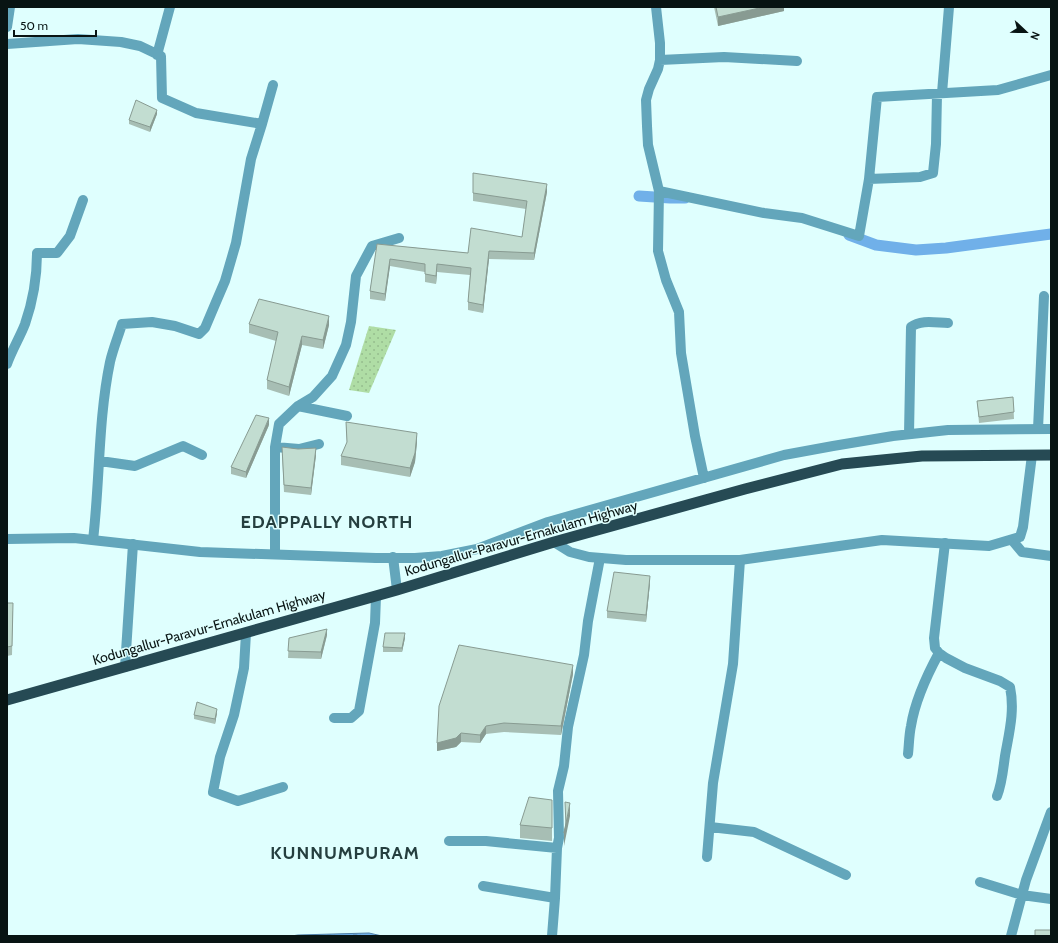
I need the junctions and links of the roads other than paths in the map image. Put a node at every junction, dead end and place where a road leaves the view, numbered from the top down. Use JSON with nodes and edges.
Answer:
{"nodes":[{"id":1,"x":10,"y":7,"type":"edge"},
{"id":2,"x":170,"y":7,"type":"edge"},
{"id":3,"x":656,"y":7,"type":"edge"},
{"id":4,"x":948,"y":7,"type":"edge"},
{"id":5,"x":7,"y":27,"type":"edge"},
{"id":6,"x":7,"y":44,"type":"edge"},
{"id":7,"x":157,"y":55,"type":"junction"},
{"id":8,"x":660,"y":60,"type":"junction"},
{"id":9,"x":797,"y":61,"type":"dead end"},
{"id":10,"x":1051,"y":75,"type":"edge"},
{"id":11,"x":273,"y":85,"type":"dead end"},
{"id":12,"x":940,"y":94,"type":"junction"},
{"id":13,"x":262,"y":124,"type":"junction"},
{"id":14,"x":869,"y":179,"type":"junction"},
{"id":15,"x":659,"y":196,"type":"junction"},
{"id":16,"x":83,"y":200,"type":"dead end"},
{"id":17,"x":399,"y":238,"type":"dead end"},
{"id":18,"x":1044,"y":296,"type":"dead end"},
{"id":19,"x":948,"y":323,"type":"dead end"},
{"id":20,"x":7,"y":364,"type":"edge"},
{"id":21,"x":298,"y":406,"type":"junction"},
{"id":22,"x":347,"y":416,"type":"dead end"},
{"id":23,"x":1038,"y":428,"type":"junction"},
{"id":24,"x":1051,"y":429,"type":"edge"},
{"id":25,"x":909,"y":434,"type":"junction"},
{"id":26,"x":319,"y":444,"type":"dead end"},
{"id":27,"x":275,"y":447,"type":"junction"},
{"id":28,"x":202,"y":455,"type":"dead end"},
{"id":29,"x":1032,"y":455,"type":"junction"},
{"id":30,"x":1051,"y":455,"type":"edge"},
{"id":31,"x":100,"y":461,"type":"junction"},
{"id":32,"x":704,"y":478,"type":"junction"},
{"id":33,"x":7,"y":539,"type":"edge"},
{"id":34,"x":92,"y":540,"type":"junction"},
{"id":35,"x":1012,"y":540,"type":"junction"},
{"id":36,"x":554,"y":542,"type":"junction"},
{"id":37,"x":945,"y":543,"type":"junction"},
{"id":38,"x":134,"y":544,"type":"junction"},
{"id":39,"x":477,"y":549,"type":"junction"},
{"id":40,"x":275,"y":554,"type":"junction"},
{"id":41,"x":1051,"y":556,"type":"edge"},
{"id":42,"x":393,"y":558,"type":"junction"},
{"id":43,"x":600,"y":558,"type":"junction"},
{"id":44,"x":740,"y":560,"type":"junction"},
{"id":45,"x":479,"y":565,"type":"junction"},
{"id":46,"x":397,"y":590,"type":"junction"},
{"id":47,"x":376,"y":596,"type":"junction"},
{"id":48,"x":246,"y":633,"type":"junction"},
{"id":49,"x":939,"y":653,"type":"junction"},
{"id":50,"x":125,"y":667,"type":"junction"},
{"id":51,"x":7,"y":700,"type":"edge"},
{"id":52,"x":334,"y":718,"type":"dead end"},
{"id":53,"x":908,"y":754,"type":"dead end"},
{"id":54,"x":283,"y":787,"type":"dead end"},
{"id":55,"x":997,"y":796,"type":"dead end"},
{"id":56,"x":1051,"y":812,"type":"edge"},
{"id":57,"x":710,"y":826,"type":"junction"},
{"id":58,"x":449,"y":841,"type":"dead end"},
{"id":59,"x":557,"y":848,"type":"junction"},
{"id":60,"x":707,"y":857,"type":"dead end"},
{"id":61,"x":846,"y":875,"type":"dead end"},
{"id":62,"x":980,"y":882,"type":"dead end"},
{"id":63,"x":483,"y":886,"type":"dead end"},
{"id":64,"x":1022,"y":895,"type":"junction"},
{"id":65,"x":555,"y":898,"type":"junction"},
{"id":66,"x":1051,"y":899,"type":"edge"},
{"id":67,"x":552,"y":936,"type":"edge"},
{"id":68,"x":1011,"y":936,"type":"edge"}],
"edges":[{"from":1,"to":5,"type":"street"},
{"from":2,"to":7,"type":"street"},
{"from":3,"to":8,"type":"street"},
{"from":4,"to":12,"type":"street"},
{"from":6,"to":7,"type":"street"},
{"from":7,"to":13,"type":"street"},
{"from":8,"to":9,"type":"street"},
{"from":8,"to":15,"type":"street"},
{"from":10,"to":12,"type":"street"},
{"from":11,"to":13,"type":"street"},
{"from":12,"to":14,"type":"street"},
{"from":12,"to":14,"type":"street"},
{"from":13,"to":31,"type":"street"},
{"from":14,"to":15,"type":"street"},
{"from":15,"to":32,"type":"street"},
{"from":16,"to":20,"type":"street"},
{"from":17,"to":21,"type":"street"},
{"from":18,"to":23,"type":"street"},
{"from":19,"to":25,"type":"street"},
{"from":21,"to":22,"type":"street"},
{"from":21,"to":27,"type":"street"},
{"from":23,"to":24,"type":"street"},
{"from":23,"to":25,"type":"street"},
{"from":25,"to":32,"type":"street"},
{"from":26,"to":27,"type":"street"},
{"from":27,"to":40,"type":"street"},
{"from":28,"to":31,"type":"street"},
{"from":29,"to":30,"type":"highway","name":"Kodungallur-Paravur-Ernakulam Highway"},
{"from":29,"to":35,"type":"street"},
{"from":29,"to":36,"type":"highway","name":"Kodungallur-Paravur-Ernakulam Highway"},
{"from":31,"to":34,"type":"street"},
{"from":32,"to":39,"type":"street"},
{"from":33,"to":34,"type":"street"},
{"from":34,"to":38,"type":"street"},
{"from":35,"to":37,"type":"street"},
{"from":35,"to":41,"type":"street"},
{"from":36,"to":43,"type":"street"},
{"from":36,"to":45,"type":"highway","name":"Kodungallur-Paravur-Ernakulam Highway"},
{"from":37,"to":44,"type":"street"},
{"from":37,"to":49,"type":"street"},
{"from":38,"to":40,"type":"street"},
{"from":38,"to":50,"type":"street"},
{"from":39,"to":42,"type":"street"},
{"from":39,"to":45,"type":"street"},
{"from":40,"to":42,"type":"street"},
{"from":42,"to":46,"type":"street"},
{"from":43,"to":44,"type":"street"},
{"from":43,"to":59,"type":"street"},
{"from":44,"to":57,"type":"street"},
{"from":45,"to":46,"type":"highway","name":"Kodungallur-Paravur-Ernakulam Highway"},
{"from":46,"to":47,"type":"highway","name":"Kodungallur-Paravur-Ernakulam Highway"},
{"from":47,"to":48,"type":"highway","name":"Kodungallur-Paravur-Ernakulam Highway"},
{"from":47,"to":52,"type":"street"},
{"from":48,"to":50,"type":"highway","name":"Kodungallur-Paravur-Ernakulam Highway"},
{"from":48,"to":54,"type":"street"},
{"from":49,"to":53,"type":"street"},
{"from":49,"to":55,"type":"street"},
{"from":50,"to":51,"type":"highway","name":"Kodungallur-Paravur-Ernakulam Highway"},
{"from":56,"to":64,"type":"street"},
{"from":57,"to":60,"type":"street"},
{"from":57,"to":61,"type":"street"},
{"from":58,"to":59,"type":"street"},
{"from":59,"to":65,"type":"street"},
{"from":62,"to":64,"type":"street"},
{"from":63,"to":65,"type":"street"},
{"from":64,"to":66,"type":"street"},
{"from":64,"to":68,"type":"street"},
{"from":65,"to":67,"type":"street"}]}
